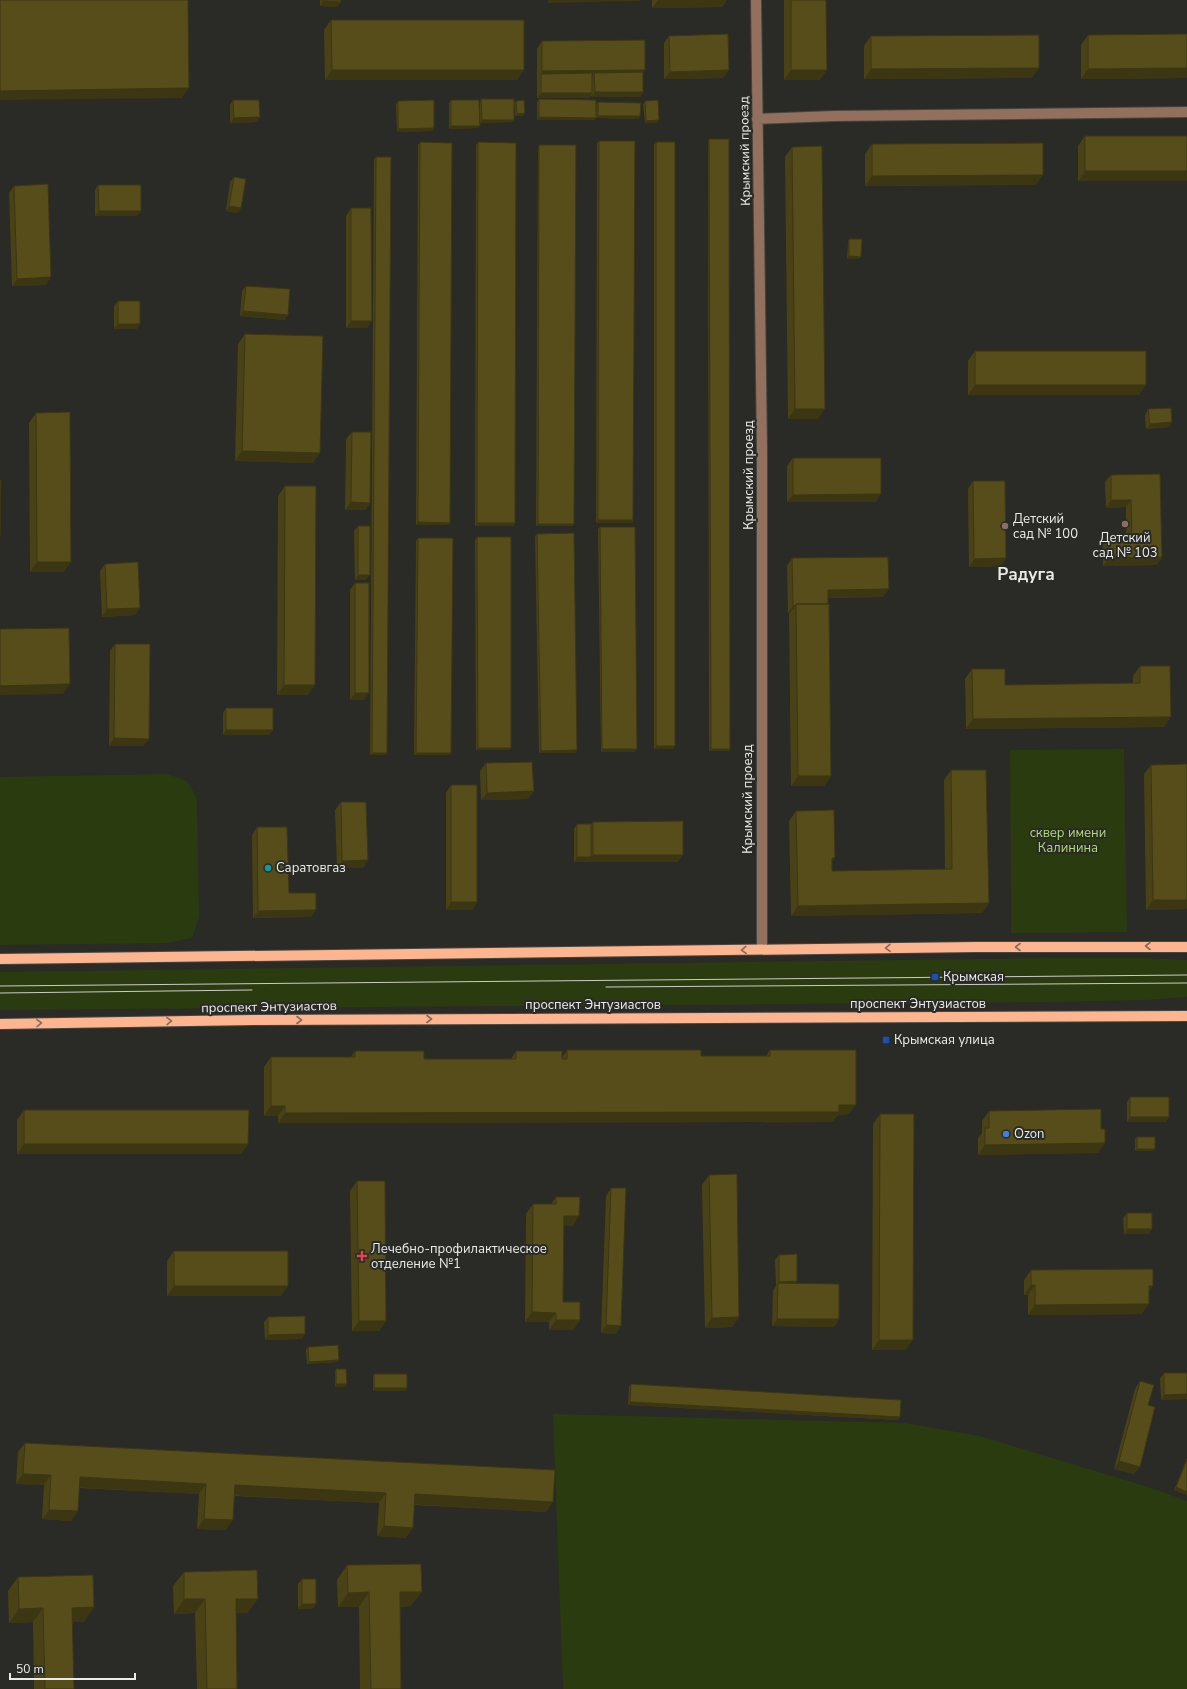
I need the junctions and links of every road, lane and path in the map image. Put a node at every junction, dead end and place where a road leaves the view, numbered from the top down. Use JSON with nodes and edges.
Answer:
{"nodes":[{"id":1,"x":756,"y":0,"type":"edge"},
{"id":2,"x":1187,"y":112,"type":"edge"},
{"id":3,"x":758,"y":118,"type":"junction"},
{"id":4,"x":1187,"y":947,"type":"edge"},
{"id":5,"x":762,"y":949,"type":"junction"},
{"id":6,"x":0,"y":959,"type":"edge"},
{"id":7,"x":1187,"y":1016,"type":"edge"},
{"id":8,"x":0,"y":1024,"type":"edge"}],
"edges":[{"from":1,"to":3,"type":"street","name":"Крымский проезд"},
{"from":2,"to":3,"type":"street"},
{"from":3,"to":5,"type":"street","name":"Крымский проезд"},
{"from":4,"to":5,"type":"main road","one_way":true},
{"from":5,"to":6,"type":"main road","one_way":true},
{"from":8,"to":7,"type":"main road","name":"проспект Энтузиастов","one_way":true}]}
